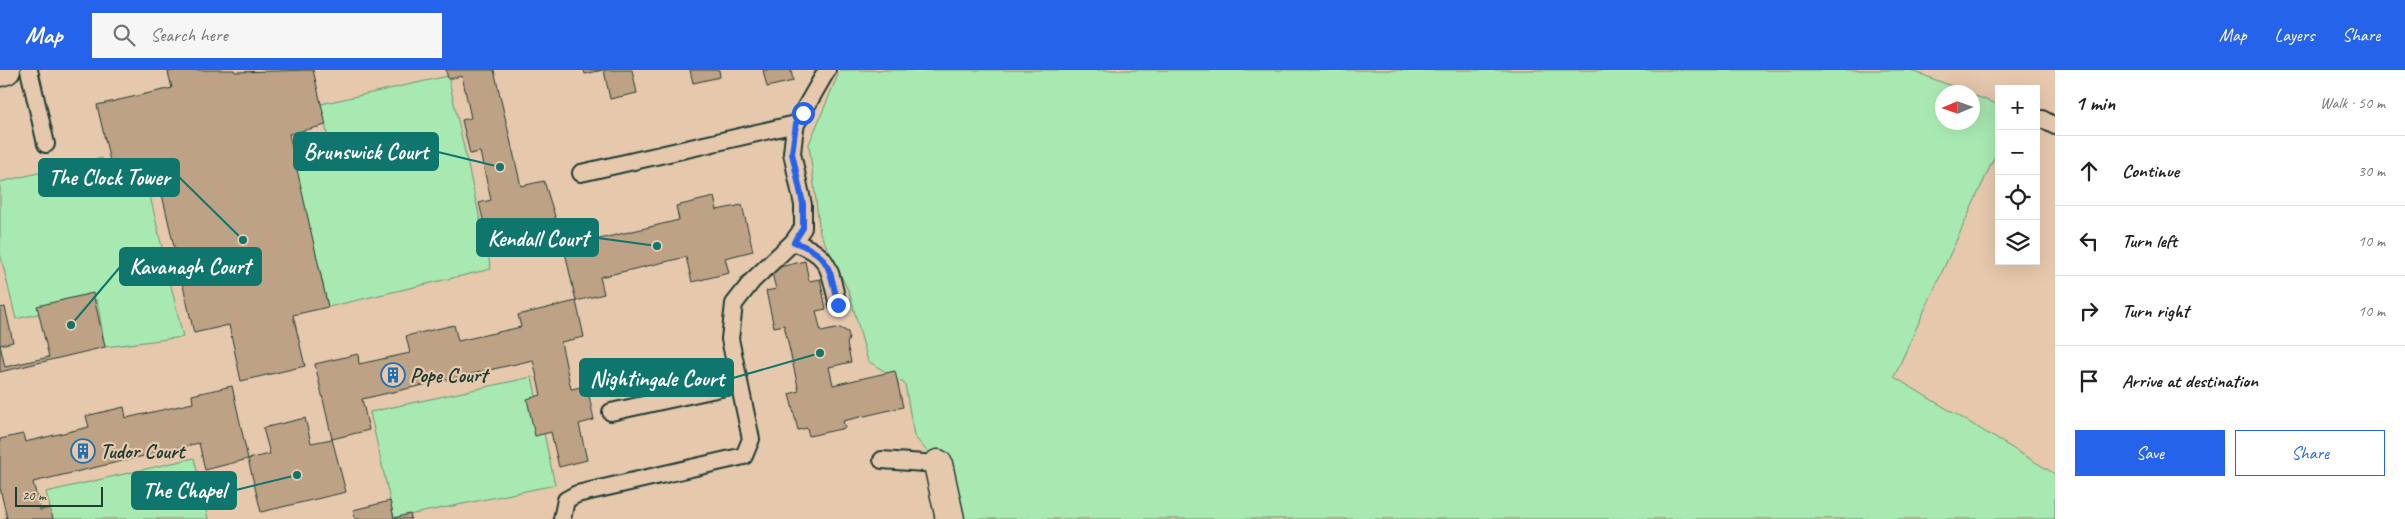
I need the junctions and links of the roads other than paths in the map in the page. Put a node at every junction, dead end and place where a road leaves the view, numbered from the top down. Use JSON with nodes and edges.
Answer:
{"nodes":[{"id":1,"x":6,"y":70,"type":"edge"},
{"id":2,"x":29,"y":70,"type":"edge"},
{"id":3,"x":827,"y":70,"type":"edge"},
{"id":4,"x":0,"y":72,"type":"edge"},
{"id":5,"x":796,"y":124,"type":"junction"},
{"id":6,"x":46,"y":144,"type":"dead end"},
{"id":7,"x":581,"y":173,"type":"dead end"},
{"id":8,"x":794,"y":242,"type":"junction"},
{"id":9,"x":838,"y":305,"type":"dead end"},
{"id":10,"x":740,"y":384,"type":"junction"},
{"id":11,"x":611,"y":412,"type":"dead end"},
{"id":12,"x":882,"y":460,"type":"dead end"},
{"id":13,"x":938,"y":464,"type":"joint"},
{"id":14,"x":562,"y":519,"type":"edge"},
{"id":15,"x":950,"y":519,"type":"edge"}],
"edges":[{"from":1,"to":4,"type":"street"},
{"from":2,"to":6,"type":"lane"},
{"from":3,"to":5,"type":"lane"},
{"from":5,"to":7,"type":"lane"},
{"from":5,"to":8,"type":"lane"},
{"from":8,"to":9,"type":"lane"},
{"from":8,"to":10,"type":"lane"},
{"from":10,"to":11,"type":"lane"},
{"from":10,"to":14,"type":"lane"},
{"from":12,"to":13,"type":"lane"},
{"from":13,"to":15,"type":"street"}]}
